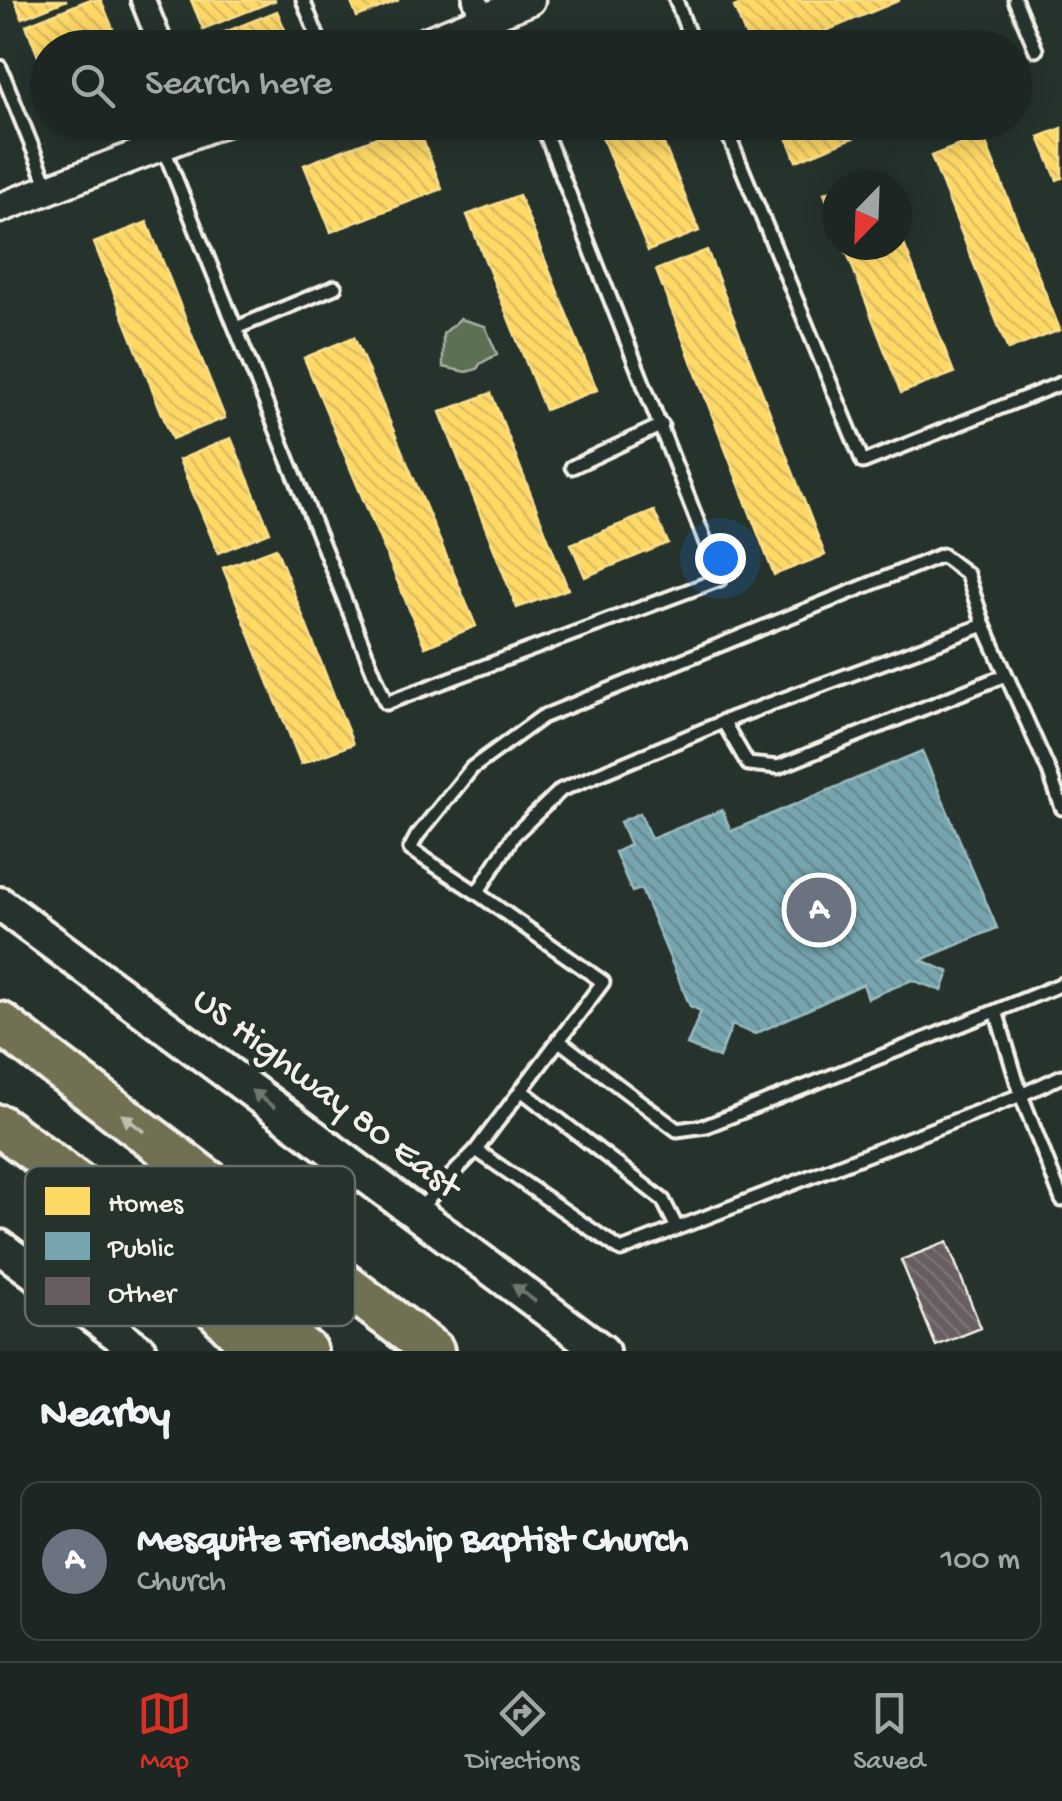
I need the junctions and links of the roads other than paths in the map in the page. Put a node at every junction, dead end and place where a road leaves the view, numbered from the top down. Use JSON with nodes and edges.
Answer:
{"nodes":[{"id":1,"x":142,"y":0,"type":"edge"},
{"id":2,"x":304,"y":0,"type":"edge"},
{"id":3,"x":530,"y":0,"type":"edge"},
{"id":4,"x":676,"y":0,"type":"edge"},
{"id":5,"x":1015,"y":0,"type":"edge"},
{"id":6,"x":479,"y":10,"type":"edge"},
{"id":7,"x":154,"y":30,"type":"edge"},
{"id":8,"x":315,"y":30,"type":"edge"},
{"id":9,"x":444,"y":30,"type":"edge"},
{"id":10,"x":687,"y":30,"type":"edge"},
{"id":11,"x":1028,"y":30,"type":"edge"},
{"id":12,"x":1032,"y":40,"type":"edge"},
{"id":13,"x":1036,"y":50,"type":"dead end"},
{"id":14,"x":0,"y":66,"type":"edge"},
{"id":15,"x":173,"y":140,"type":"edge"},
{"id":16,"x":548,"y":140,"type":"edge"},
{"id":17,"x":729,"y":140,"type":"edge"},
{"id":18,"x":162,"y":146,"type":"junction"},
{"id":19,"x":50,"y":190,"type":"junction"},
{"id":20,"x":0,"y":208,"type":"edge"},
{"id":21,"x":335,"y":287,"type":"dead end"},
{"id":22,"x":236,"y":328,"type":"junction"},
{"id":23,"x":1062,"y":382,"type":"edge"},
{"id":24,"x":662,"y":425,"type":"junction"},
{"id":25,"x":572,"y":467,"type":"dead end"},
{"id":26,"x":984,"y":625,"type":"junction"},
{"id":27,"x":1006,"y":675,"type":"junction"},
{"id":28,"x":723,"y":722,"type":"junction"},
{"id":29,"x":1062,"y":808,"type":"edge"},
{"id":30,"x":477,"y":893,"type":"junction"},
{"id":31,"x":0,"y":904,"type":"edge"},
{"id":32,"x":1062,"y":984,"type":"edge"},
{"id":33,"x":996,"y":1012,"type":"junction"},
{"id":34,"x":0,"y":1023,"type":"edge"},
{"id":35,"x":558,"y":1040,"type":"junction"},
{"id":36,"x":1062,"y":1076,"type":"edge"},
{"id":37,"x":521,"y":1090,"type":"junction"},
{"id":38,"x":1021,"y":1095,"type":"junction"},
{"id":39,"x":0,"y":1126,"type":"edge"},
{"id":40,"x":476,"y":1150,"type":"junction"},
{"id":41,"x":54,"y":1166,"type":"edge"},
{"id":42,"x":189,"y":1166,"type":"edge"},
{"id":43,"x":353,"y":1166,"type":"edge"},
{"id":44,"x":355,"y":1168,"type":"edge"},
{"id":45,"x":1062,"y":1200,"type":"edge"},
{"id":46,"x":416,"y":1213,"type":"junction"},
{"id":47,"x":677,"y":1228,"type":"junction"},
{"id":48,"x":0,"y":1248,"type":"edge"},
{"id":49,"x":25,"y":1266,"type":"edge"},
{"id":50,"x":355,"y":1292,"type":"edge"},
{"id":51,"x":106,"y":1326,"type":"edge"},
{"id":52,"x":232,"y":1326,"type":"edge"},
{"id":53,"x":272,"y":1326,"type":"edge"},
{"id":54,"x":140,"y":1351,"type":"edge"},
{"id":55,"x":256,"y":1351,"type":"edge"},
{"id":56,"x":306,"y":1351,"type":"edge"},
{"id":57,"x":433,"y":1351,"type":"edge"},
{"id":58,"x":602,"y":1351,"type":"edge"}],
"edges":[{"from":1,"to":7,"type":"street"},
{"from":2,"to":8,"type":"lane"},
{"from":3,"to":6,"type":"street"},
{"from":4,"to":10,"type":"lane"},
{"from":5,"to":11,"type":"lane"},
{"from":6,"to":9,"type":"street"},
{"from":12,"to":13,"type":"lane"},
{"from":14,"to":19,"type":"lane"},
{"from":15,"to":18,"type":"street"},
{"from":16,"to":24,"type":"lane"},
{"from":17,"to":23,"type":"lane"},
{"from":18,"to":19,"type":"street"},
{"from":18,"to":22,"type":"lane"},
{"from":19,"to":20,"type":"street"},
{"from":21,"to":22,"type":"lane"},
{"from":22,"to":24,"type":"lane"},
{"from":24,"to":25,"type":"lane"},
{"from":26,"to":27,"type":"lane"},
{"from":26,"to":28,"type":"lane"},
{"from":26,"to":30,"type":"lane"},
{"from":27,"to":28,"type":"lane"},
{"from":27,"to":29,"type":"lane"},
{"from":28,"to":30,"type":"lane"},
{"from":30,"to":35,"type":"lane"},
{"from":43,"to":31,"type":"main road","name":"US Highway 80 East","one_way":true},
{"from":32,"to":33,"type":"lane"},
{"from":33,"to":35,"type":"lane"},
{"from":33,"to":38,"type":"lane"},
{"from":42,"to":34,"type":"highway","one_way":true},
{"from":35,"to":37,"type":"lane"},
{"from":36,"to":38,"type":"lane"},
{"from":37,"to":40,"type":"lane"},
{"from":37,"to":47,"type":"lane"},
{"from":38,"to":45,"type":"lane"},
{"from":38,"to":47,"type":"lane"},
{"from":39,"to":41,"type":"highway"},
{"from":40,"to":46,"type":"lane"},
{"from":40,"to":47,"type":"lane"},
{"from":46,"to":44,"type":"main road","name":"US Highway 80 East","one_way":true},
{"from":58,"to":46,"type":"main road","name":"US Highway 80 East","one_way":true},
{"from":48,"to":49,"type":"main road"},
{"from":57,"to":50,"type":"highway","one_way":true},
{"from":51,"to":54,"type":"main road"},
{"from":52,"to":55,"type":"highway"},
{"from":53,"to":56,"type":"highway"}]}
